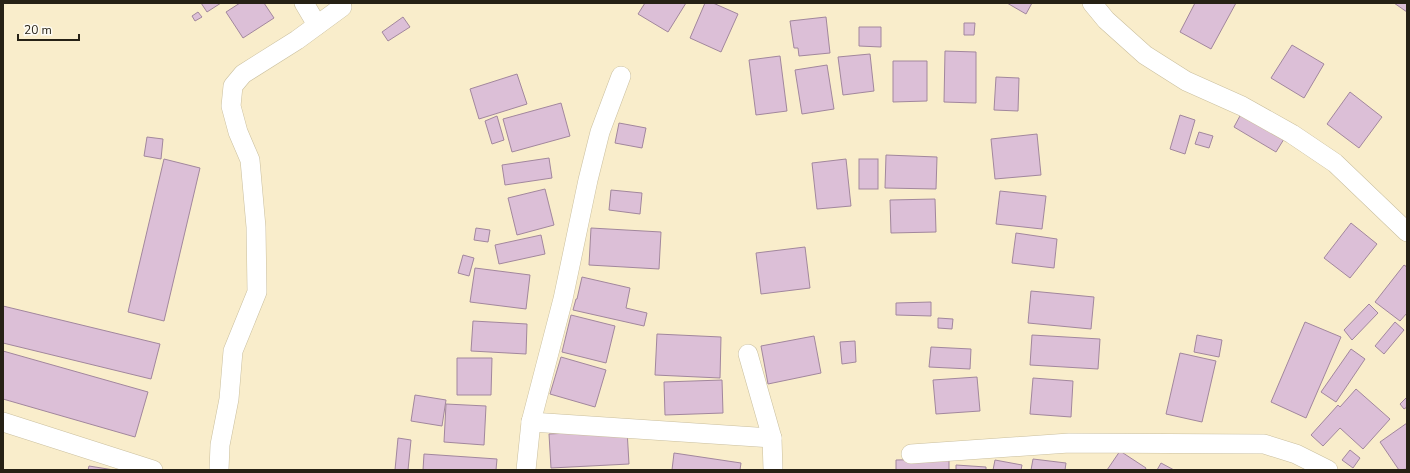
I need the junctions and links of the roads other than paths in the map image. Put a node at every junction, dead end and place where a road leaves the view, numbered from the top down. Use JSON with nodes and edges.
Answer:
{"nodes":[{"id":1,"x":304,"y":3,"type":"edge"},
{"id":2,"x":1092,"y":3,"type":"edge"},
{"id":3,"x":342,"y":7,"type":"dead end"},
{"id":4,"x":317,"y":25,"type":"junction"},
{"id":5,"x":621,"y":76,"type":"dead end"},
{"id":6,"x":1407,"y":232,"type":"edge"},
{"id":7,"x":748,"y":354,"type":"dead end"},
{"id":8,"x":3,"y":422,"type":"edge"},
{"id":9,"x":531,"y":422,"type":"junction"},
{"id":10,"x":772,"y":438,"type":"junction"},
{"id":11,"x":910,"y":454,"type":"dead end"},
{"id":12,"x":153,"y":470,"type":"edge"},
{"id":13,"x":219,"y":470,"type":"edge"},
{"id":14,"x":526,"y":470,"type":"edge"},
{"id":15,"x":773,"y":470,"type":"edge"},
{"id":16,"x":1328,"y":470,"type":"edge"}],
"edges":[{"from":1,"to":4,"type":"street"},
{"from":2,"to":6,"type":"street"},
{"from":3,"to":4,"type":"street"},
{"from":4,"to":13,"type":"street"},
{"from":5,"to":9,"type":"street"},
{"from":7,"to":10,"type":"street"},
{"from":8,"to":12,"type":"street"},
{"from":9,"to":10,"type":"street"},
{"from":9,"to":14,"type":"street"},
{"from":10,"to":15,"type":"street"},
{"from":11,"to":16,"type":"street"}]}
